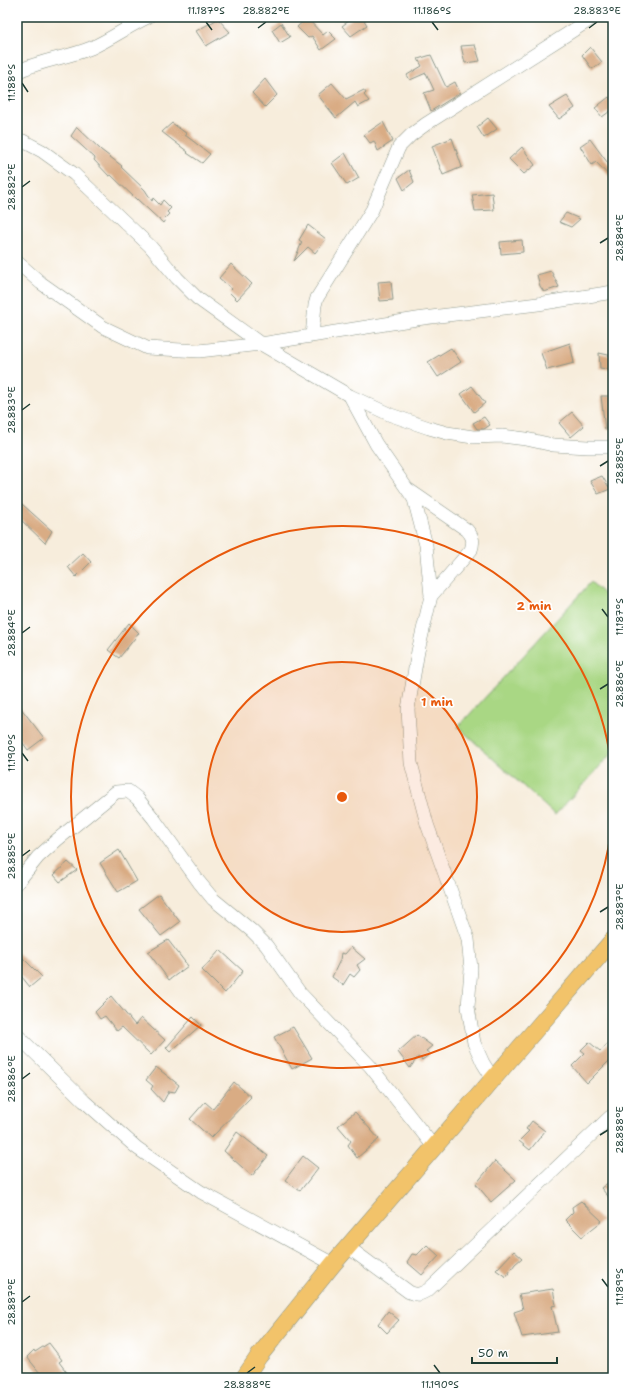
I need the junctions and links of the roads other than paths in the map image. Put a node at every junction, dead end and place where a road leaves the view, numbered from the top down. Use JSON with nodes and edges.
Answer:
{"nodes":[{"id":1,"x":148,"y":17,"type":"edge"},
{"id":2,"x":594,"y":17,"type":"edge"},
{"id":3,"x":17,"y":72,"type":"edge"},
{"id":4,"x":17,"y":140,"type":"edge"},
{"id":5,"x":17,"y":262,"type":"edge"},
{"id":6,"x":613,"y":292,"type":"edge"},
{"id":7,"x":312,"y":336,"type":"junction"},
{"id":8,"x":261,"y":344,"type":"junction"},
{"id":9,"x":350,"y":396,"type":"junction"},
{"id":10,"x":613,"y":447,"type":"edge"},
{"id":11,"x":408,"y":489,"type":"junction"},
{"id":12,"x":431,"y":596,"type":"junction"},
{"id":13,"x":17,"y":883,"type":"edge"},
{"id":14,"x":613,"y":940,"type":"edge"},
{"id":15,"x":17,"y":1035,"type":"edge"},
{"id":16,"x":493,"y":1079,"type":"junction"},
{"id":17,"x":610,"y":1117,"type":"dead end"},
{"id":18,"x":434,"y":1147,"type":"junction"},
{"id":19,"x":348,"y":1247,"type":"junction"},
{"id":20,"x":333,"y":1264,"type":"junction"},
{"id":21,"x":244,"y":1378,"type":"edge"}],
"edges":[{"from":1,"to":3,"type":"street"},
{"from":2,"to":7,"type":"street"},
{"from":4,"to":8,"type":"street"},
{"from":5,"to":8,"type":"street"},
{"from":6,"to":7,"type":"street"},
{"from":7,"to":8,"type":"street"},
{"from":8,"to":9,"type":"street"},
{"from":9,"to":10,"type":"street"},
{"from":9,"to":11,"type":"street"},
{"from":11,"to":12,"type":"street"},
{"from":11,"to":12,"type":"street"},
{"from":12,"to":16,"type":"street"},
{"from":13,"to":18,"type":"street"},
{"from":14,"to":16,"type":"main road"},
{"from":15,"to":20,"type":"street"},
{"from":16,"to":18,"type":"main road"},
{"from":17,"to":19,"type":"street"},
{"from":18,"to":19,"type":"main road"},
{"from":19,"to":20,"type":"main road"},
{"from":20,"to":21,"type":"main road"}]}
